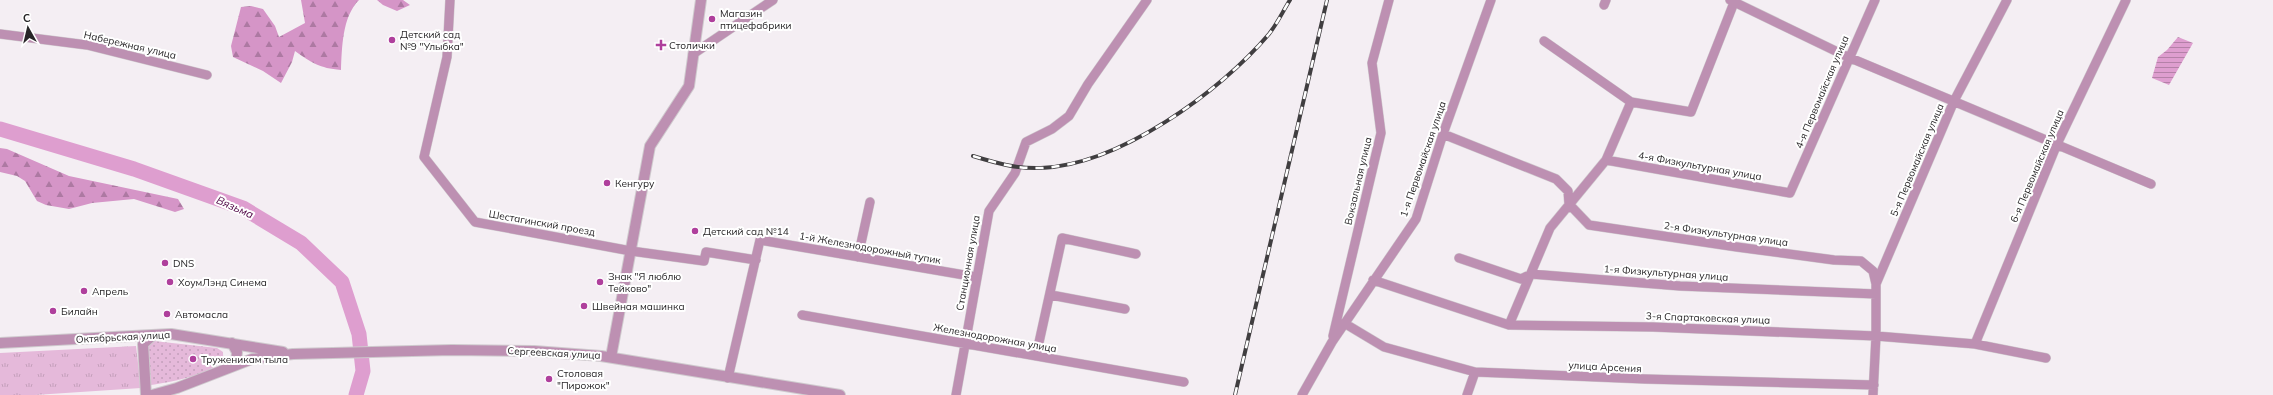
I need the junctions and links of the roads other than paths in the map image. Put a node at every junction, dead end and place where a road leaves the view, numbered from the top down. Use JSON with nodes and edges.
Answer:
{"nodes":[{"id":1,"x":450,"y":0,"type":"edge"},
{"id":2,"x":701,"y":0,"type":"edge"},
{"id":3,"x":773,"y":0,"type":"edge"},
{"id":4,"x":1147,"y":0,"type":"edge"},
{"id":5,"x":1389,"y":0,"type":"edge"},
{"id":6,"x":1491,"y":0,"type":"edge"},
{"id":7,"x":1875,"y":0,"type":"edge"},
{"id":8,"x":2007,"y":0,"type":"edge"},
{"id":9,"x":2126,"y":0,"type":"edge"},
{"id":10,"x":1733,"y":1,"type":"edge"},
{"id":11,"x":0,"y":34,"type":"edge"},
{"id":12,"x":1544,"y":41,"type":"dead end"},
{"id":13,"x":694,"y":54,"type":"junction"},
{"id":14,"x":1848,"y":57,"type":"junction"},
{"id":15,"x":207,"y":75,"type":"dead end"},
{"id":16,"x":1954,"y":101,"type":"junction"},
{"id":17,"x":1631,"y":102,"type":"junction"},
{"id":18,"x":1443,"y":134,"type":"junction"},
{"id":19,"x":2057,"y":144,"type":"junction"},
{"id":20,"x":1606,"y":160,"type":"junction"},
{"id":21,"x":2151,"y":184,"type":"dead end"},
{"id":22,"x":1790,"y":193,"type":"joint"},
{"id":23,"x":870,"y":202,"type":"dead end"},
{"id":24,"x":1569,"y":204,"type":"junction"},
{"id":25,"x":631,"y":251,"type":"junction"},
{"id":26,"x":1136,"y":254,"type":"dead end"},
{"id":27,"x":858,"y":257,"type":"junction"},
{"id":28,"x":1460,"y":258,"type":"dead end"},
{"id":29,"x":756,"y":260,"type":"junction"},
{"id":30,"x":1531,"y":274,"type":"junction"},
{"id":31,"x":976,"y":277,"type":"junction"},
{"id":32,"x":1374,"y":280,"type":"junction"},
{"id":33,"x":1876,"y":284,"type":"junction"},
{"id":34,"x":1876,"y":294,"type":"junction"},
{"id":35,"x":1051,"y":295,"type":"junction"},
{"id":36,"x":1125,"y":309,"type":"dead end"},
{"id":37,"x":802,"y":315,"type":"dead end"},
{"id":38,"x":1344,"y":324,"type":"junction"},
{"id":39,"x":1509,"y":325,"type":"junction"},
{"id":40,"x":153,"y":335,"type":"junction"},
{"id":41,"x":1876,"y":336,"type":"junction"},
{"id":42,"x":1332,"y":342,"type":"junction"},
{"id":43,"x":0,"y":343,"type":"edge"},
{"id":44,"x":232,"y":343,"type":"junction"},
{"id":45,"x":965,"y":344,"type":"junction"},
{"id":46,"x":1975,"y":344,"type":"junction"},
{"id":47,"x":347,"y":353,"type":"joint"},
{"id":48,"x":293,"y":354,"type":"junction"},
{"id":49,"x":1036,"y":356,"type":"junction"},
{"id":50,"x":611,"y":357,"type":"junction"},
{"id":51,"x":2046,"y":358,"type":"dead end"},
{"id":52,"x":236,"y":364,"type":"junction"},
{"id":53,"x":1475,"y":372,"type":"junction"},
{"id":54,"x":728,"y":378,"type":"junction"},
{"id":55,"x":1184,"y":382,"type":"dead end"},
{"id":56,"x":1874,"y":385,"type":"junction"},
{"id":57,"x":146,"y":395,"type":"edge"},
{"id":58,"x":152,"y":395,"type":"edge"},
{"id":59,"x":840,"y":395,"type":"edge"},
{"id":60,"x":956,"y":395,"type":"edge"},
{"id":61,"x":1302,"y":395,"type":"edge"},
{"id":62,"x":1467,"y":395,"type":"edge"},
{"id":63,"x":1873,"y":395,"type":"edge"}],
"edges":[{"from":1,"to":25,"type":"street","name":"Шестагинский проезд"},
{"from":2,"to":13,"type":"street"},
{"from":3,"to":13,"type":"street"},
{"from":4,"to":31,"type":"street","name":"Станционная улица"},
{"from":5,"to":42,"type":"street","name":"Вокзальная улица"},
{"from":6,"to":18,"type":"street","name":"1-я Первомайская улица"},
{"from":7,"to":14,"type":"street","name":"4-я Первомайская улица"},
{"from":8,"to":16,"type":"street","name":"5-я Первомайская улица"},
{"from":9,"to":19,"type":"street","name":"6-я Первомайская улица"},
{"from":10,"to":14,"type":"street"},
{"from":10,"to":17,"type":"street"},
{"from":11,"to":15,"type":"street","name":"Набережная улица"},
{"from":12,"to":17,"type":"street"},
{"from":13,"to":25,"type":"street"},
{"from":14,"to":16,"type":"street"},
{"from":14,"to":22,"type":"street","name":"4-я Первомайская улица"},
{"from":16,"to":19,"type":"street"},
{"from":16,"to":33,"type":"street","name":"5-я Первомайская улица"},
{"from":17,"to":20,"type":"street"},
{"from":18,"to":24,"type":"street"},
{"from":18,"to":32,"type":"street","name":"1-я Первомайская улица"},
{"from":19,"to":21,"type":"street"},
{"from":19,"to":46,"type":"street","name":"6-я Первомайская улица"},
{"from":20,"to":22,"type":"street","name":"4-я Физкультурная улица"},
{"from":20,"to":24,"type":"street"},
{"from":23,"to":27,"type":"street"},
{"from":24,"to":30,"type":"street"},
{"from":24,"to":33,"type":"street","name":"2-я Физкультурная улица"},
{"from":25,"to":29,"type":"street"},
{"from":25,"to":50,"type":"street"},
{"from":26,"to":35,"type":"street"},
{"from":27,"to":29,"type":"street","name":"1-й Железнодорожный тупик"},
{"from":27,"to":31,"type":"street","name":"1-й Железнодорожный тупик"},
{"from":28,"to":30,"type":"street","name":"1-я Физкультурная улица"},
{"from":29,"to":54,"type":"street"},
{"from":30,"to":34,"type":"street","name":"1-я Физкультурная улица"},
{"from":30,"to":39,"type":"street"},
{"from":31,"to":45,"type":"street","name":"Станционная улица"},
{"from":32,"to":38,"type":"street","name":"1-я Первомайская улица"},
{"from":32,"to":39,"type":"street","name":"3-я Спартаковская улица"},
{"from":33,"to":34,"type":"street","name":"5-я Первомайская улица"},
{"from":34,"to":41,"type":"street","name":"5-я Первомайская улица"},
{"from":35,"to":36,"type":"street"},
{"from":35,"to":49,"type":"street"},
{"from":37,"to":45,"type":"street","name":"Железнодорожная улица"},
{"from":38,"to":42,"type":"street","name":"1-я Первомайская улица"},
{"from":38,"to":53,"type":"street","name":"улица Арсения"},
{"from":39,"to":41,"type":"street","name":"3-я Спартаковская улица"},
{"from":40,"to":43,"type":"street","name":"Октябрьская улица"},
{"from":40,"to":44,"type":"street","name":"Октябрьская улица"},
{"from":40,"to":57,"type":"street"},
{"from":41,"to":46,"type":"street","name":"3-я Спартаковская улица"},
{"from":41,"to":56,"type":"street","name":"5-я Первомайская улица"},
{"from":42,"to":61,"type":"street","name":"1-я Первомайская улица"},
{"from":44,"to":48,"type":"street","name":"Октябрьская улица"},
{"from":44,"to":52,"type":"street"},
{"from":45,"to":49,"type":"street","name":"Железнодорожная улица"},
{"from":45,"to":60,"type":"street","name":"Станционная улица"},
{"from":46,"to":51,"type":"street","name":"3-я Спартаковская улица"},
{"from":47,"to":48,"type":"street","name":"Октябрьская улица"},
{"from":47,"to":50,"type":"street","name":"Сергеевская улица"},
{"from":48,"to":52,"type":"street","name":"Октябрьская улица"},
{"from":49,"to":55,"type":"street","name":"Железнодорожная улица"},
{"from":50,"to":54,"type":"street","name":"Сергеевская улица"},
{"from":52,"to":58,"type":"street","name":"Октябрьская улица"},
{"from":53,"to":56,"type":"street","name":"улица Арсения"},
{"from":53,"to":62,"type":"street"},
{"from":54,"to":59,"type":"street","name":"Сергеевская улица"},
{"from":56,"to":63,"type":"street","name":"5-я Первомайская улица"}]}
